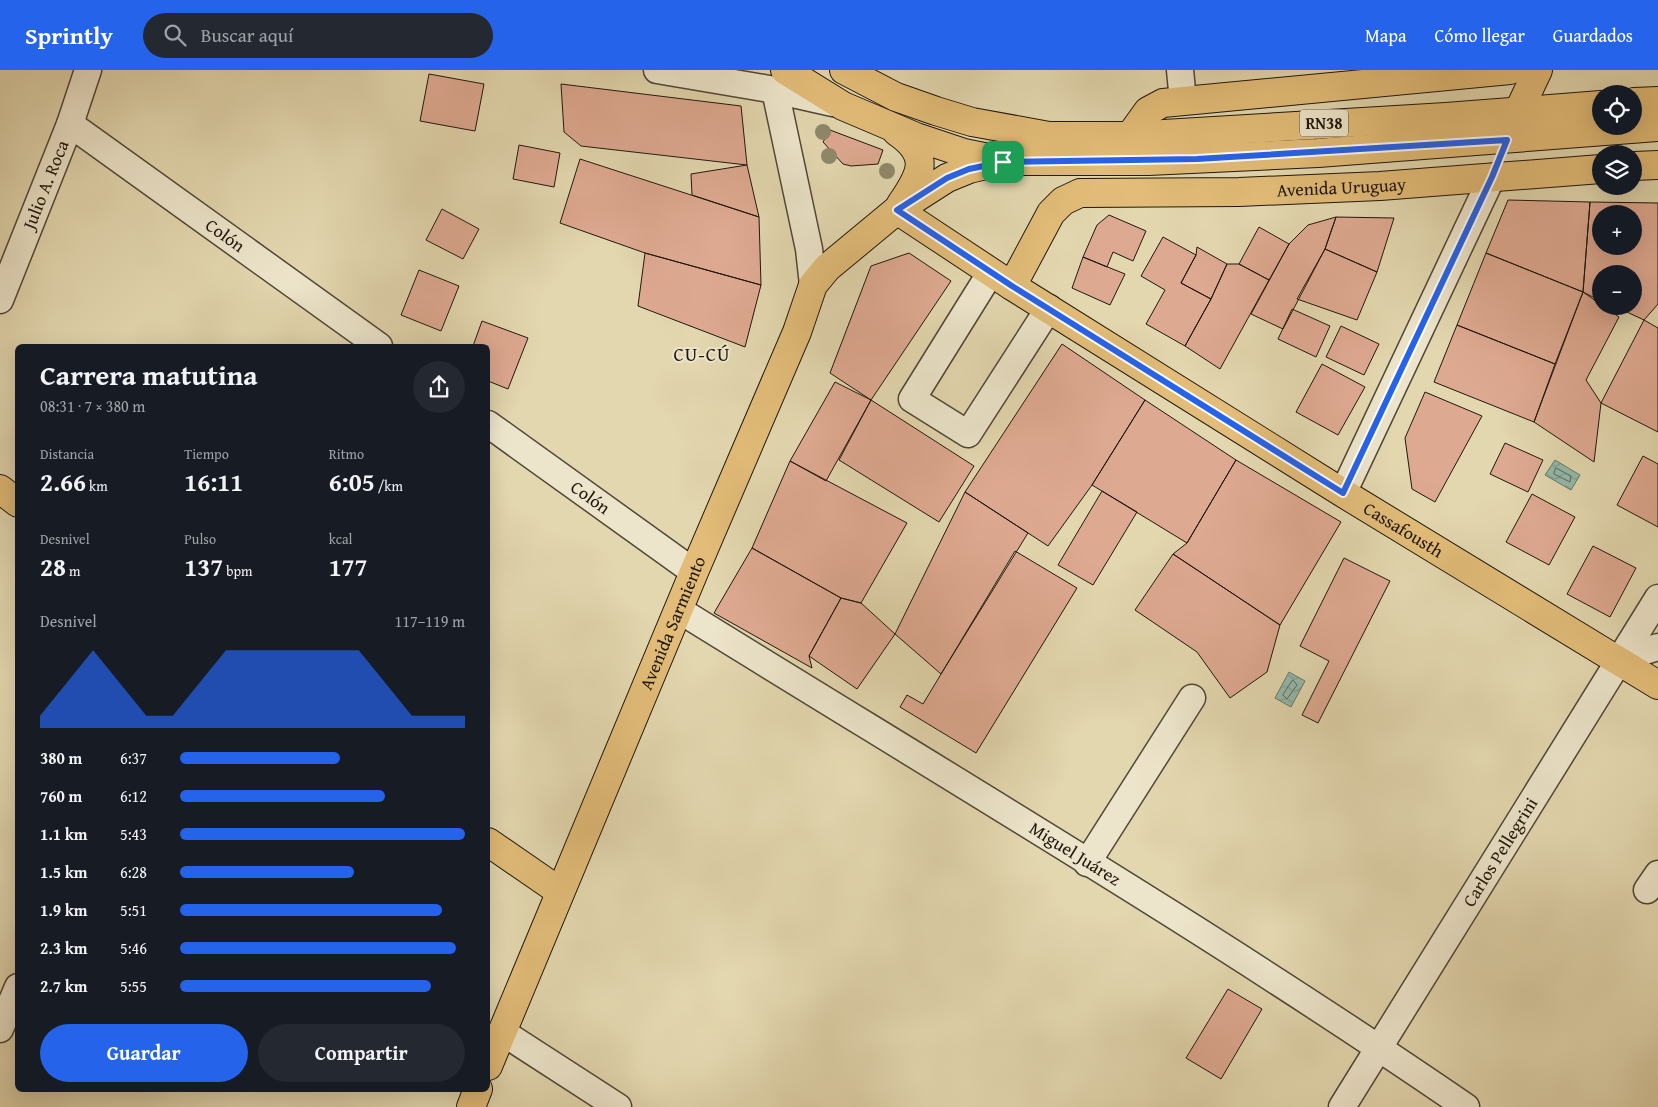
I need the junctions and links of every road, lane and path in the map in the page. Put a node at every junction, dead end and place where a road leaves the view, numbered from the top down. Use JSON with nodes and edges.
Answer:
{"nodes":[{"id":1,"x":88,"y":70,"type":"edge"},
{"id":2,"x":657,"y":70,"type":"edge"},
{"id":3,"x":844,"y":70,"type":"edge"},
{"id":4,"x":1180,"y":70,"type":"edge"},
{"id":5,"x":1510,"y":70,"type":"edge"},
{"id":6,"x":1538,"y":70,"type":"edge"},
{"id":7,"x":689,"y":72,"type":"edge"},
{"id":8,"x":780,"y":80,"type":"edge"},
{"id":9,"x":1183,"y":101,"type":"junction"},
{"id":10,"x":1658,"y":101,"type":"edge"},
{"id":11,"x":1642,"y":102,"type":"edge"},
{"id":12,"x":1592,"y":106,"type":"edge"},
{"id":13,"x":1518,"y":111,"type":"junction"},
{"id":14,"x":884,"y":123,"type":"junction"},
{"id":15,"x":70,"y":124,"type":"junction"},
{"id":16,"x":1658,"y":127,"type":"edge"},
{"id":17,"x":1130,"y":136,"type":"junction"},
{"id":18,"x":1100,"y":137,"type":"junction"},
{"id":19,"x":1507,"y":140,"type":"junction"},
{"id":20,"x":1318,"y":153,"type":"junction"},
{"id":21,"x":1003,"y":162,"type":"junction"},
{"id":22,"x":1658,"y":165,"type":"edge"},
{"id":23,"x":1642,"y":166,"type":"edge"},
{"id":24,"x":1592,"y":170,"type":"edge"},
{"id":25,"x":1492,"y":177,"type":"junction"},
{"id":26,"x":1380,"y":186,"type":"junction"},
{"id":27,"x":897,"y":210,"type":"junction"},
{"id":28,"x":1002,"y":279,"type":"junction"},
{"id":29,"x":813,"y":285,"type":"junction"},
{"id":30,"x":0,"y":300,"type":"edge"},
{"id":31,"x":1049,"y":308,"type":"junction"},
{"id":32,"x":377,"y":344,"type":"edge"},
{"id":33,"x":490,"y":425,"type":"edge"},
{"id":34,"x":0,"y":489,"type":"edge"},
{"id":35,"x":1343,"y":493,"type":"junction"},
{"id":36,"x":15,"y":501,"type":"edge"},
{"id":37,"x":694,"y":572,"type":"junction"},
{"id":38,"x":1658,"y":598,"type":"edge"},
{"id":39,"x":679,"y":610,"type":"junction"},
{"id":40,"x":1658,"y":647,"type":"edge"},
{"id":41,"x":1619,"y":659,"type":"junction"},
{"id":42,"x":1658,"y":685,"type":"edge"},
{"id":43,"x":1192,"y":698,"type":"dead end"},
{"id":44,"x":490,"y":843,"type":"edge"},
{"id":45,"x":1088,"y":863,"type":"junction"},
{"id":46,"x":559,"y":891,"type":"junction"},
{"id":47,"x":15,"y":994,"type":"edge"},
{"id":48,"x":0,"y":1029,"type":"edge"},
{"id":49,"x":502,"y":1032,"type":"junction"},
{"id":50,"x":1380,"y":1048,"type":"junction"},
{"id":51,"x":490,"y":1059,"type":"edge"},
{"id":52,"x":477,"y":1092,"type":"edge"},
{"id":53,"x":471,"y":1107,"type":"edge"},
{"id":54,"x":618,"y":1107,"type":"edge"},
{"id":55,"x":1342,"y":1107,"type":"edge"},
{"id":56,"x":1466,"y":1107,"type":"edge"}],
"edges":[{"from":1,"to":15,"type":"street","name":"Julio A. Roca"},
{"from":2,"to":7,"type":"street"},
{"from":3,"to":18,"type":"main road","number":"RN38"},
{"from":4,"to":9,"type":"street"},
{"from":5,"to":9,"type":"main road"},
{"from":6,"to":13,"type":"main road"},
{"from":7,"to":8,"type":"street"},
{"from":8,"to":14,"type":"main road","number":"RN38"},
{"from":8,"to":29,"type":"street"},
{"from":9,"to":17,"type":"main road"},
{"from":10,"to":11,"type":"main road"},
{"from":12,"to":13,"type":"main road","number":"RN38"},
{"from":13,"to":17,"type":"main road","number":"RN38"},
{"from":13,"to":19,"type":"main road"},
{"from":14,"to":21,"type":"main road","number":"RN38"},
{"from":14,"to":27,"type":"main road"},
{"from":15,"to":30,"type":"street","name":"Julio A. Roca"},
{"from":15,"to":32,"type":"street","name":"Colón"},
{"from":16,"to":19,"type":"main road","number":"RN38"},
{"from":17,"to":18,"type":"main road","number":"RN38"},
{"from":18,"to":21,"type":"main road"},
{"from":19,"to":20,"type":"main road","number":"RN38"},
{"from":19,"to":25,"type":"main road"},
{"from":20,"to":21,"type":"main road","number":"RN38"},
{"from":20,"to":26,"type":"main road"},
{"from":21,"to":27,"type":"main road"},
{"from":22,"to":23,"type":"main road"},
{"from":24,"to":25,"type":"main road","name":"Avenida Uruguay"},
{"from":25,"to":26,"type":"main road","name":"Avenida Uruguay"},
{"from":25,"to":35,"type":"street"},
{"from":26,"to":28,"type":"main road","name":"Avenida Uruguay"},
{"from":27,"to":28,"type":"main road","name":"Cassafousth"},
{"from":27,"to":29,"type":"main road","name":"Avenida Sarmiento"},
{"from":28,"to":31,"type":"main road","name":"Cassafousth"},
{"from":28,"to":31,"type":"street"},
{"from":29,"to":37,"type":"main road","name":"Avenida Sarmiento"},
{"from":31,"to":35,"type":"main road","name":"Cassafousth"},
{"from":33,"to":37,"type":"street","name":"Colón"},
{"from":34,"to":36,"type":"main road"},
{"from":35,"to":41,"type":"main road","name":"Cassafousth"},
{"from":37,"to":39,"type":"main road","name":"Avenida Sarmiento"},
{"from":38,"to":41,"type":"street","name":"Carlos Pellegrini"},
{"from":39,"to":45,"type":"street","name":"Miguel Juárez"},
{"from":39,"to":46,"type":"main road","name":"Avenida Sarmiento"},
{"from":40,"to":41,"type":"street"},
{"from":41,"to":42,"type":"main road","name":"Cassafousth"},
{"from":41,"to":50,"type":"street","name":"Carlos Pellegrini"},
{"from":43,"to":45,"type":"street"},
{"from":44,"to":46,"type":"main road"},
{"from":45,"to":50,"type":"street","name":"Miguel Juárez"},
{"from":46,"to":49,"type":"main road","name":"Avenida Sarmiento"},
{"from":47,"to":48,"type":"street"},
{"from":49,"to":51,"type":"main road","name":"Avenida Sarmiento"},
{"from":49,"to":54,"type":"street"},
{"from":50,"to":55,"type":"street","name":"Carlos Pellegrini"},
{"from":50,"to":56,"type":"street","name":"Miguel Juárez"},
{"from":52,"to":53,"type":"main road"}]}
